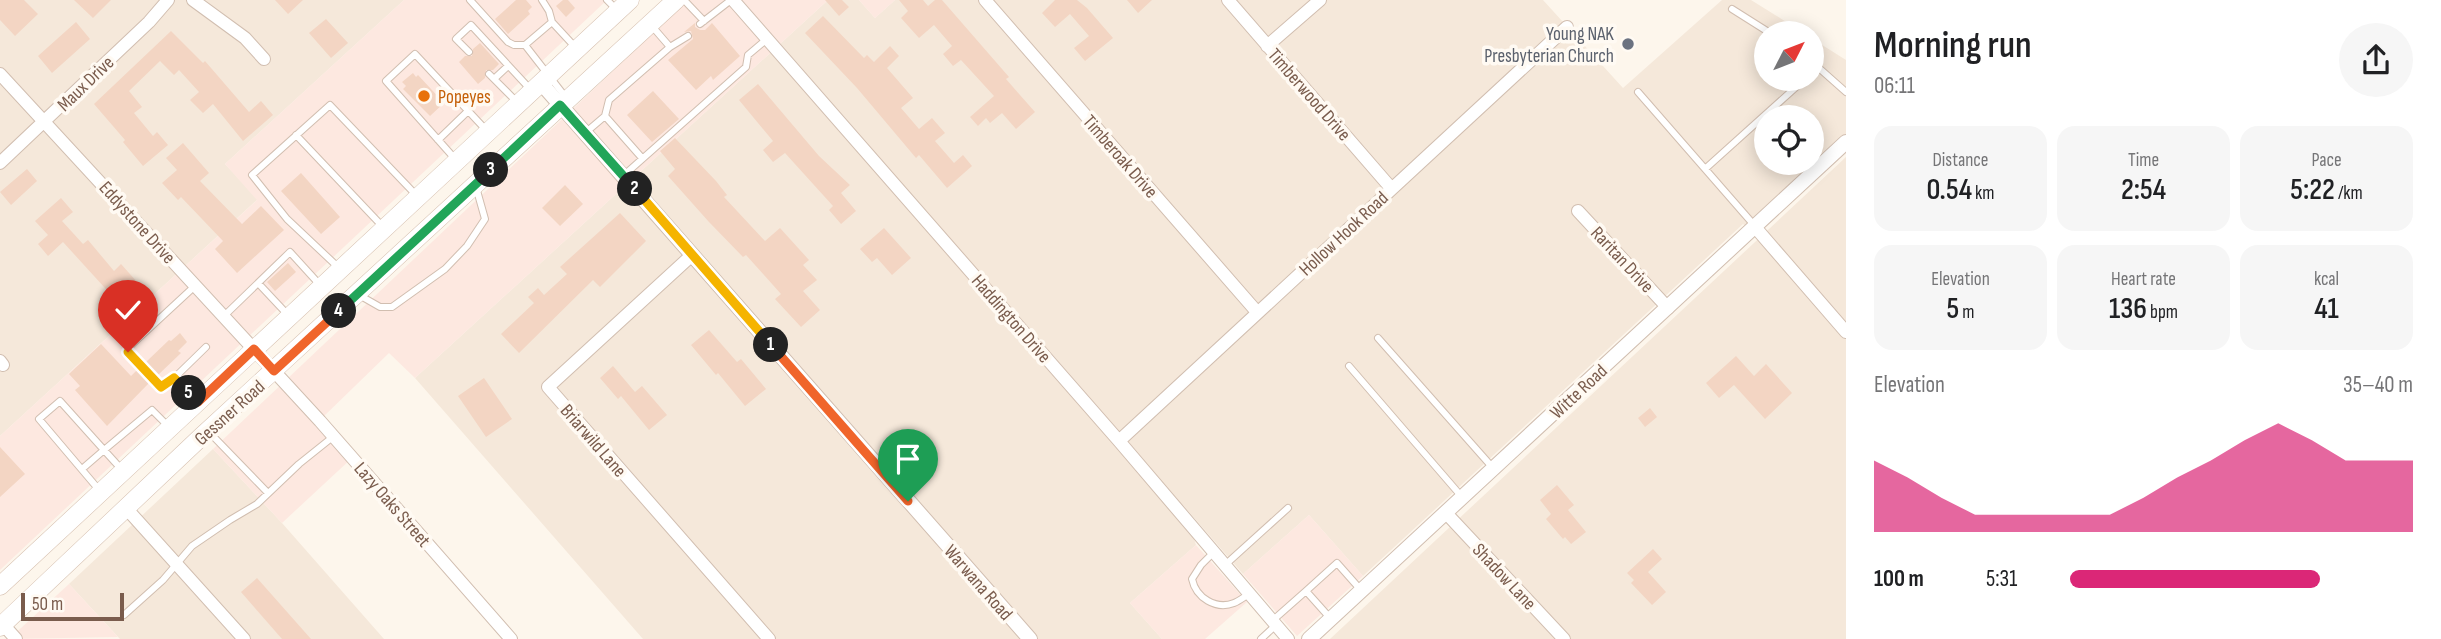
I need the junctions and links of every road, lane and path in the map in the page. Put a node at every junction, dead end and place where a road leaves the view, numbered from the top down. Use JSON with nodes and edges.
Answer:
{"nodes":[{"id":1,"x":168,"y":0,"type":"edge"},
{"id":2,"x":193,"y":0,"type":"edge"},
{"id":3,"x":470,"y":0,"type":"edge"},
{"id":4,"x":542,"y":0,"type":"edge"},
{"id":5,"x":676,"y":0,"type":"edge"},
{"id":6,"x":684,"y":0,"type":"edge"},
{"id":7,"x":985,"y":0,"type":"edge"},
{"id":8,"x":1228,"y":0,"type":"edge"},
{"id":9,"x":1320,"y":0,"type":"edge"},
{"id":10,"x":735,"y":1,"type":"edge"},
{"id":11,"x":618,"y":4,"type":"edge"},
{"id":12,"x":1732,"y":9,"type":"dead end"},
{"id":13,"x":552,"y":22,"type":"junction"},
{"id":14,"x":1754,"y":23,"type":"edge"},
{"id":15,"x":650,"y":24,"type":"junction"},
{"id":16,"x":1567,"y":27,"type":"dead end"},
{"id":17,"x":688,"y":36,"type":"dead end"},
{"id":18,"x":767,"y":39,"type":"junction"},
{"id":19,"x":525,"y":45,"type":"junction"},
{"id":20,"x":1268,"y":46,"type":"junction"},
{"id":21,"x":670,"y":47,"type":"junction"},
{"id":22,"x":578,"y":49,"type":"junction"},
{"id":23,"x":469,"y":52,"type":"dead end"},
{"id":24,"x":264,"y":59,"type":"dead end"},
{"id":25,"x":508,"y":66,"type":"junction"},
{"id":26,"x":1824,"y":71,"type":"edge"},
{"id":27,"x":0,"y":74,"type":"edge"},
{"id":28,"x":535,"y":88,"type":"junction"},
{"id":29,"x":1792,"y":91,"type":"edge"},
{"id":30,"x":1638,"y":92,"type":"dead end"},
{"id":31,"x":1846,"y":92,"type":"edge"},
{"id":32,"x":564,"y":102,"type":"junction"},
{"id":33,"x":468,"y":111,"type":"junction"},
{"id":34,"x":605,"y":116,"type":"junction"},
{"id":35,"x":46,"y":121,"type":"junction"},
{"id":36,"x":488,"y":132,"type":"junction"},
{"id":37,"x":585,"y":133,"type":"junction"},
{"id":38,"x":296,"y":135,"type":"junction"},
{"id":39,"x":438,"y":140,"type":"junction"},
{"id":40,"x":1846,"y":142,"type":"edge"},
{"id":41,"x":642,"y":158,"type":"junction"},
{"id":42,"x":457,"y":161,"type":"junction"},
{"id":43,"x":0,"y":163,"type":"edge"},
{"id":44,"x":1705,"y":169,"type":"junction"},
{"id":45,"x":622,"y":176,"type":"junction"},
{"id":46,"x":475,"y":184,"type":"junction"},
{"id":47,"x":1391,"y":188,"type":"junction"},
{"id":48,"x":418,"y":197,"type":"junction"},
{"id":49,"x":1578,"y":211,"type":"dead end"},
{"id":50,"x":1755,"y":227,"type":"junction"},
{"id":51,"x":385,"y":228,"type":"junction"},
{"id":52,"x":692,"y":255,"type":"junction"},
{"id":53,"x":341,"y":269,"type":"junction"},
{"id":54,"x":258,"y":283,"type":"junction"},
{"id":55,"x":195,"y":285,"type":"junction"},
{"id":56,"x":322,"y":287,"type":"junction"},
{"id":57,"x":357,"y":294,"type":"junction"},
{"id":58,"x":1668,"y":307,"type":"junction"},
{"id":59,"x":1257,"y":312,"type":"junction"},
{"id":60,"x":224,"y":316,"type":"junction"},
{"id":61,"x":289,"y":317,"type":"junction"},
{"id":62,"x":1846,"y":332,"type":"edge"},
{"id":63,"x":1378,"y":338,"type":"dead end"},
{"id":64,"x":206,"y":347,"type":"dead end"},
{"id":65,"x":254,"y":349,"type":"junction"},
{"id":66,"x":1349,"y":366,"type":"dead end"},
{"id":67,"x":274,"y":371,"type":"junction"},
{"id":68,"x":174,"y":378,"type":"junction"},
{"id":69,"x":198,"y":402,"type":"junction"},
{"id":70,"x":170,"y":428,"type":"junction"},
{"id":71,"x":208,"y":430,"type":"junction"},
{"id":72,"x":334,"y":436,"type":"junction"},
{"id":73,"x":1119,"y":441,"type":"junction"},
{"id":74,"x":104,"y":450,"type":"junction"},
{"id":75,"x":1493,"y":469,"type":"junction"},
{"id":76,"x":82,"y":470,"type":"junction"},
{"id":77,"x":123,"y":471,"type":"junction"},
{"id":78,"x":101,"y":492,"type":"junction"},
{"id":79,"x":268,"y":493,"type":"junction"},
{"id":80,"x":1462,"y":498,"type":"junction"},
{"id":81,"x":126,"y":508,"type":"junction"},
{"id":82,"x":1288,"y":508,"type":"dead end"},
{"id":83,"x":1446,"y":513,"type":"junction"},
{"id":84,"x":1214,"y":552,"type":"junction"},
{"id":85,"x":176,"y":563,"type":"junction"},
{"id":86,"x":1225,"y":565,"type":"junction"},
{"id":87,"x":0,"y":586,"type":"edge"},
{"id":88,"x":1306,"y":591,"type":"junction"},
{"id":89,"x":1362,"y":591,"type":"junction"},
{"id":90,"x":1249,"y":594,"type":"junction"},
{"id":91,"x":124,"y":615,"type":"dead end"},
{"id":92,"x":1331,"y":619,"type":"junction"},
{"id":93,"x":1274,"y":623,"type":"junction"},
{"id":94,"x":1,"y":624,"type":"edge"},
{"id":95,"x":16,"y":639,"type":"edge"},
{"id":96,"x":244,"y":639,"type":"edge"},
{"id":97,"x":511,"y":639,"type":"edge"},
{"id":98,"x":769,"y":639,"type":"edge"},
{"id":99,"x":1030,"y":639,"type":"edge"},
{"id":100,"x":1261,"y":639,"type":"edge"},
{"id":101,"x":1288,"y":639,"type":"edge"},
{"id":102,"x":1310,"y":639,"type":"edge"},
{"id":103,"x":1564,"y":639,"type":"edge"}],
"edges":[{"from":1,"to":35,"type":"street","name":"Maux Drive"},
{"from":2,"to":24,"type":"street"},
{"from":3,"to":19,"type":"lane"},
{"from":4,"to":13,"type":"lane"},
{"from":5,"to":15,"type":"main road","name":"Gessner Road"},
{"from":6,"to":10,"type":"lane"},
{"from":7,"to":59,"type":"street","name":"Timberoak Drive"},
{"from":8,"to":20,"type":"street","name":"Timberwood Drive"},
{"from":9,"to":20,"type":"street"},
{"from":10,"to":18,"type":"street","name":"Haddington Drive"},
{"from":11,"to":22,"type":"main road","name":"Gessner Road"},
{"from":12,"to":14,"type":"lane"},
{"from":13,"to":19,"type":"lane"},
{"from":13,"to":22,"type":"lane"},
{"from":15,"to":21,"type":"lane"},
{"from":15,"to":32,"type":"main road","name":"Gessner Road"},
{"from":16,"to":47,"type":"street","name":"Hollow Hook Road"},
{"from":17,"to":21,"type":"lane"},
{"from":18,"to":41,"type":"lane"},
{"from":18,"to":73,"type":"street","name":"Haddington Drive"},
{"from":19,"to":28,"type":"lane"},
{"from":20,"to":47,"type":"street","name":"Timberwood Drive"},
{"from":21,"to":34,"type":"lane"},
{"from":22,"to":28,"type":"main road","name":"Gessner Road"},
{"from":23,"to":25,"type":"lane"},
{"from":25,"to":28,"type":"lane"},
{"from":25,"to":28,"type":"lane"},
{"from":26,"to":31,"type":"lane"},
{"from":27,"to":35,"type":"street","name":"Eddystone Drive"},
{"from":28,"to":32,"type":"street","name":"Warwana Road"},
{"from":28,"to":36,"type":"main road","name":"Gessner Road"},
{"from":29,"to":44,"type":"lane"},
{"from":30,"to":44,"type":"lane"},
{"from":32,"to":37,"type":"street","name":"Warwana Road"},
{"from":32,"to":46,"type":"main road","name":"Gessner Road"},
{"from":33,"to":36,"type":"lane"},
{"from":33,"to":39,"type":"lane"},
{"from":33,"to":39,"type":"lane"},
{"from":34,"to":37,"type":"lane"},
{"from":34,"to":41,"type":"lane"},
{"from":35,"to":43,"type":"street","name":"Maux Drive"},
{"from":35,"to":55,"type":"street","name":"Eddystone Drive"},
{"from":36,"to":42,"type":"main road","name":"Gessner Road"},
{"from":37,"to":45,"type":"street","name":"Warwana Road"},
{"from":38,"to":48,"type":"lane"},
{"from":38,"to":51,"type":"lane"},
{"from":38,"to":53,"type":"lane"},
{"from":39,"to":42,"type":"lane"},
{"from":40,"to":50,"type":"street","name":"Witte Road"},
{"from":41,"to":45,"type":"lane"},
{"from":42,"to":48,"type":"main road","name":"Gessner Road"},
{"from":44,"to":50,"type":"lane"},
{"from":45,"to":52,"type":"street","name":"Warwana Road"},
{"from":46,"to":57,"type":"main road","name":"Gessner Road"},
{"from":46,"to":57,"type":"lane"},
{"from":47,"to":59,"type":"street","name":"Hollow Hook Road"},
{"from":48,"to":51,"type":"main road","name":"Gessner Road"},
{"from":49,"to":58,"type":"street","name":"Raritan Drive"},
{"from":50,"to":58,"type":"street","name":"Witte Road"},
{"from":50,"to":62,"type":"street"},
{"from":51,"to":53,"type":"main road","name":"Gessner Road"},
{"from":52,"to":98,"type":"street","name":"Briarwild Lane"},
{"from":52,"to":99,"type":"street","name":"Warwana Road"},
{"from":53,"to":56,"type":"main road","name":"Gessner Road"},
{"from":54,"to":56,"type":"lane"},
{"from":54,"to":60,"type":"lane"},
{"from":54,"to":61,"type":"lane"},
{"from":55,"to":60,"type":"street","name":"Eddystone Drive"},
{"from":55,"to":68,"type":"lane"},
{"from":56,"to":61,"type":"main road","name":"Gessner Road"},
{"from":57,"to":67,"type":"main road","name":"Gessner Road"},
{"from":58,"to":75,"type":"street","name":"Witte Road"},
{"from":59,"to":73,"type":"street","name":"Hollow Hook Road"},
{"from":60,"to":65,"type":"street","name":"Eddystone Drive"},
{"from":61,"to":65,"type":"main road","name":"Gessner Road"},
{"from":63,"to":75,"type":"lane"},
{"from":64,"to":68,"type":"lane"},
{"from":65,"to":67,"type":"street","name":"Eddystone Drive"},
{"from":65,"to":69,"type":"main road","name":"Gessner Road"},
{"from":66,"to":80,"type":"lane"},
{"from":67,"to":71,"type":"main road","name":"Gessner Road"},
{"from":67,"to":72,"type":"street","name":"Lazy Oaks Street"},
{"from":68,"to":69,"type":"lane"},
{"from":69,"to":70,"type":"main road","name":"Gessner Road"},
{"from":70,"to":74,"type":"lane"},
{"from":70,"to":77,"type":"main road","name":"Gessner Road"},
{"from":71,"to":79,"type":"lane"},
{"from":71,"to":81,"type":"main road","name":"Gessner Road"},
{"from":72,"to":79,"type":"lane"},
{"from":72,"to":97,"type":"street","name":"Lazy Oaks Street"},
{"from":73,"to":84,"type":"street","name":"Haddington Drive"},
{"from":74,"to":76,"type":"lane"},
{"from":74,"to":76,"type":"lane"},
{"from":74,"to":77,"type":"lane"},
{"from":75,"to":80,"type":"street","name":"Witte Road"},
{"from":76,"to":78,"type":"lane"},
{"from":77,"to":78,"type":"main road","name":"Gessner Road"},
{"from":78,"to":87,"type":"main road","name":"Gessner Road"},
{"from":79,"to":85,"type":"lane"},
{"from":80,"to":83,"type":"street","name":"Witte Road"},
{"from":81,"to":85,"type":"street"},
{"from":81,"to":94,"type":"main road","name":"Gessner Road"},
{"from":82,"to":86,"type":"lane"},
{"from":83,"to":89,"type":"street","name":"Witte Road"},
{"from":83,"to":103,"type":"street","name":"Shadow Lane"},
{"from":84,"to":86,"type":"street","name":"Haddington Drive"},
{"from":84,"to":90,"type":"lane"},
{"from":85,"to":91,"type":"lane"},
{"from":85,"to":96,"type":"street"},
{"from":86,"to":90,"type":"street","name":"Haddington Drive"},
{"from":88,"to":89,"type":"lane"},
{"from":88,"to":92,"type":"lane"},
{"from":88,"to":93,"type":"lane"},
{"from":89,"to":92,"type":"street","name":"Witte Road"},
{"from":90,"to":93,"type":"street","name":"Haddington Drive"},
{"from":92,"to":102,"type":"street","name":"Witte Road"},
{"from":93,"to":100,"type":"lane"},
{"from":93,"to":101,"type":"street","name":"Haddington Drive"},
{"from":94,"to":95,"type":"street"}]}
